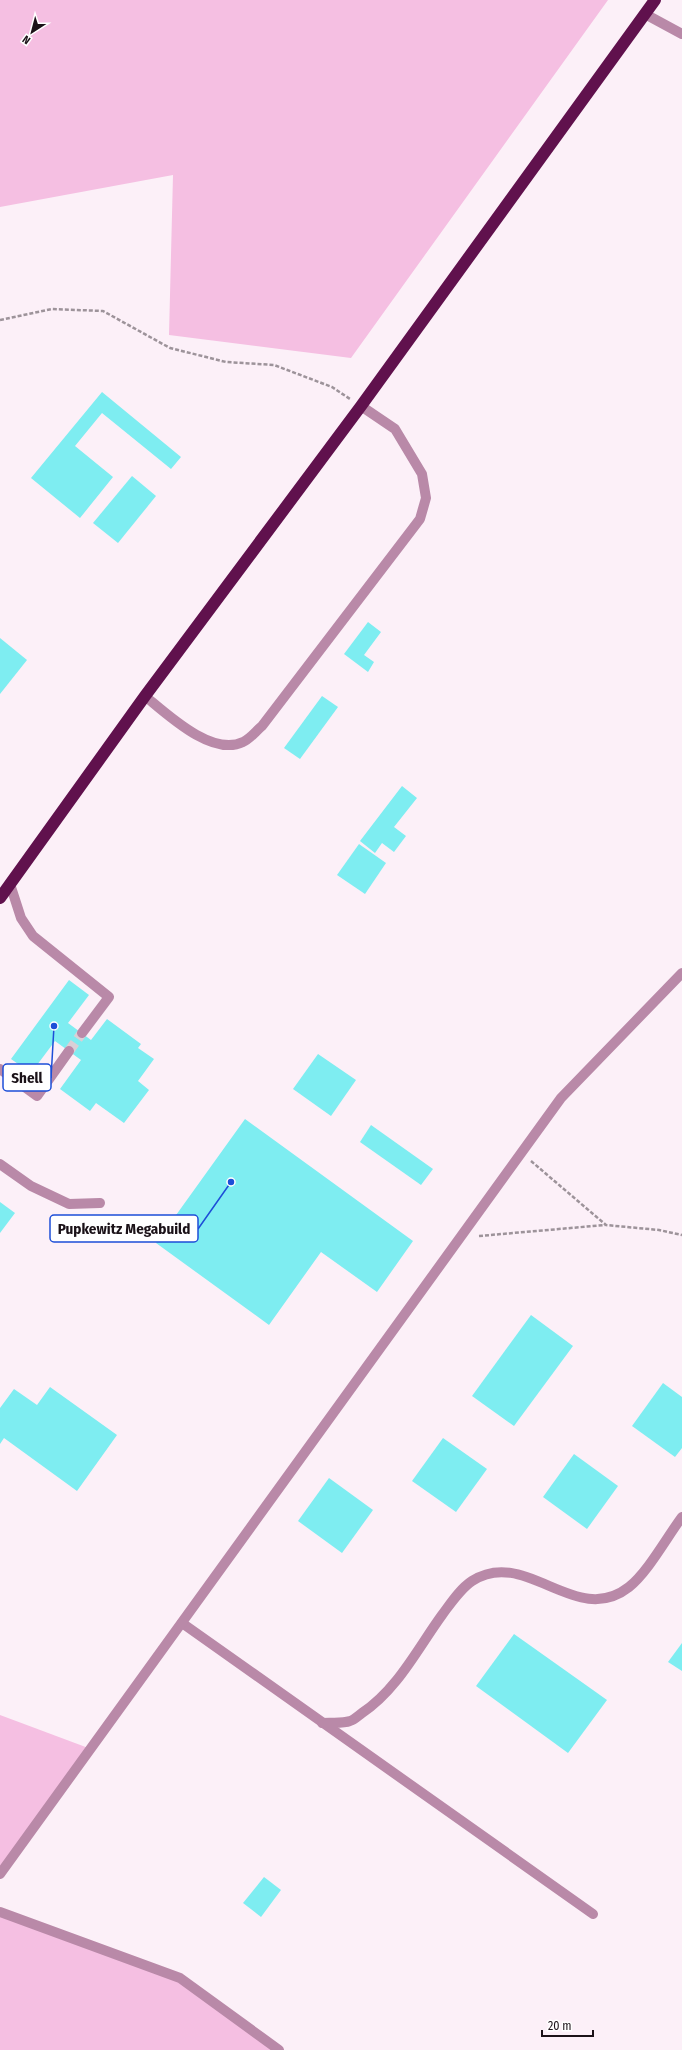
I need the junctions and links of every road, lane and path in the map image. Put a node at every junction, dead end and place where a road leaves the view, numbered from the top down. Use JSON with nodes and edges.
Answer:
{"nodes":[{"id":1,"x":655,"y":0,"type":"edge"},
{"id":2,"x":644,"y":14,"type":"junction"},
{"id":3,"x":682,"y":34,"type":"edge"},
{"id":4,"x":0,"y":320,"type":"edge"},
{"id":5,"x":360,"y":406,"type":"junction"},
{"id":6,"x":145,"y":696,"type":"junction"},
{"id":7,"x":10,"y":884,"type":"junction"},
{"id":8,"x":0,"y":898,"type":"edge"},
{"id":9,"x":682,"y":973,"type":"edge"},
{"id":10,"x":82,"y":1033,"type":"tunnel mouth"},
{"id":11,"x":69,"y":1051,"type":"tunnel mouth"},
{"id":12,"x":0,"y":1069,"type":"edge"},
{"id":13,"x":521,"y":1152,"type":"junction"},
{"id":14,"x":0,"y":1164,"type":"edge"},
{"id":15,"x":100,"y":1203,"type":"dead end"},
{"id":16,"x":606,"y":1225,"type":"junction"},
{"id":17,"x":682,"y":1235,"type":"edge"},
{"id":18,"x":460,"y":1237,"type":"junction"},
{"id":19,"x":682,"y":1517,"type":"edge"},
{"id":20,"x":182,"y":1623,"type":"junction"},
{"id":21,"x":322,"y":1723,"type":"junction"},
{"id":22,"x":0,"y":1874,"type":"edge"},
{"id":23,"x":0,"y":1912,"type":"edge"},
{"id":24,"x":593,"y":1914,"type":"dead end"},
{"id":25,"x":279,"y":2050,"type":"edge"}],
"edges":[{"from":1,"to":2,"type":"highway"},
{"from":2,"to":3,"type":"street"},
{"from":2,"to":5,"type":"highway"},
{"from":4,"to":5,"type":"path"},
{"from":5,"to":6,"type":"highway"},
{"from":5,"to":6,"type":"street"},
{"from":6,"to":7,"type":"highway"},
{"from":7,"to":8,"type":"highway"},
{"from":7,"to":10,"type":"street"},
{"from":9,"to":13,"type":"street"},
{"from":11,"to":12,"type":"street"},
{"from":13,"to":16,"type":"path"},
{"from":13,"to":18,"type":"street"},
{"from":14,"to":15,"type":"street"},
{"from":16,"to":17,"type":"path"},
{"from":16,"to":18,"type":"path"},
{"from":18,"to":20,"type":"street"},
{"from":19,"to":21,"type":"street"},
{"from":20,"to":21,"type":"street"},
{"from":20,"to":22,"type":"street"},
{"from":21,"to":24,"type":"street"},
{"from":23,"to":25,"type":"street"}]}
